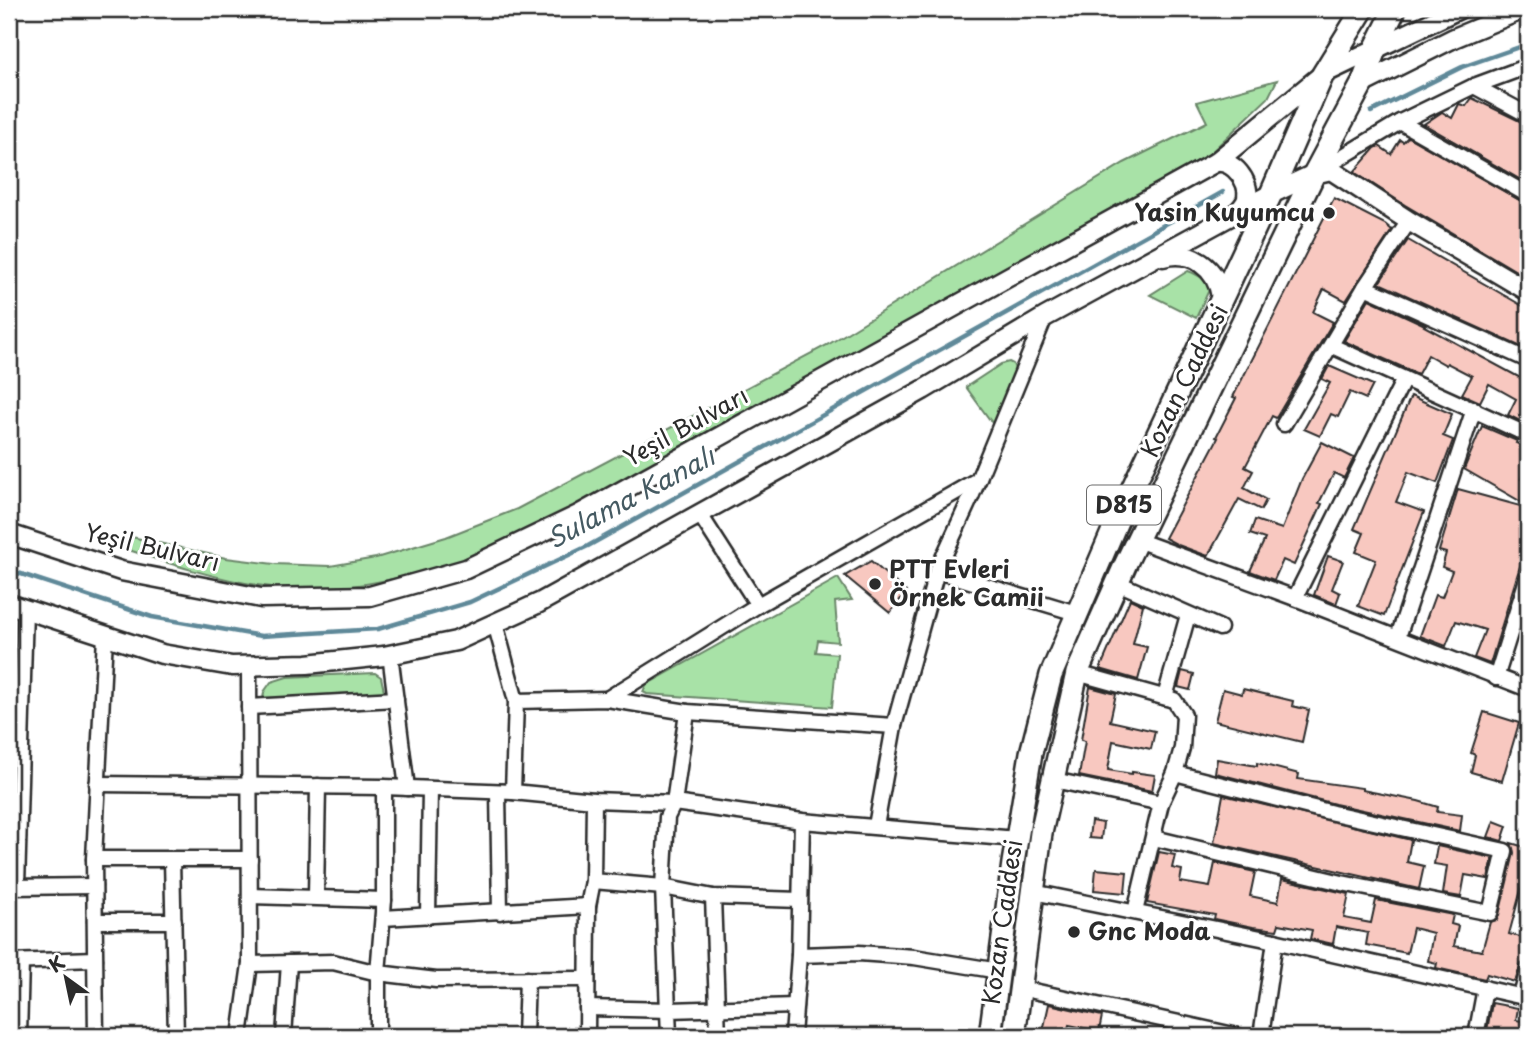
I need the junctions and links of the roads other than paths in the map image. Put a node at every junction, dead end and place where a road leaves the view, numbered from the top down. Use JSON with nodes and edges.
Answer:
{"nodes":[{"id":1,"x":1363,"y":9,"type":"edge"},
{"id":2,"x":1395,"y":9,"type":"edge"},
{"id":3,"x":1459,"y":9,"type":"edge"},
{"id":4,"x":1524,"y":9,"type":"edge"},
{"id":5,"x":1376,"y":47,"type":"junction"},
{"id":6,"x":1528,"y":66,"type":"edge"},
{"id":7,"x":1323,"y":74,"type":"junction"},
{"id":8,"x":1363,"y":84,"type":"junction"},
{"id":9,"x":1474,"y":86,"type":"junction"},
{"id":10,"x":1528,"y":115,"type":"edge"},
{"id":11,"x":1400,"y":122,"type":"junction"},
{"id":12,"x":1216,"y":162,"type":"junction"},
{"id":13,"x":1314,"y":174,"type":"junction"},
{"id":14,"x":1271,"y":194,"type":"junction"},
{"id":15,"x":1528,"y":195,"type":"edge"},
{"id":16,"x":1237,"y":213,"type":"junction"},
{"id":17,"x":1409,"y":221,"type":"junction"},
{"id":18,"x":1153,"y":260,"type":"junction"},
{"id":19,"x":1366,"y":287,"type":"junction"},
{"id":20,"x":1528,"y":291,"type":"edge"},
{"id":21,"x":1221,"y":297,"type":"junction"},
{"id":22,"x":1045,"y":317,"type":"junction"},
{"id":23,"x":1332,"y":346,"type":"junction"},
{"id":24,"x":1528,"y":360,"type":"edge"},
{"id":25,"x":1404,"y":379,"type":"junction"},
{"id":26,"x":1474,"y":410,"type":"junction"},
{"id":27,"x":1284,"y":424,"type":"dead end"},
{"id":28,"x":1528,"y":435,"type":"edge"},
{"id":29,"x":979,"y":479,"type":"junction"},
{"id":30,"x":699,"y":513,"type":"junction"},
{"id":31,"x":9,"y":534,"type":"edge"},
{"id":32,"x":1137,"y":540,"type":"junction"},
{"id":33,"x":937,"y":571,"type":"junction"},
{"id":34,"x":1528,"y":576,"type":"edge"},
{"id":35,"x":1118,"y":583,"type":"junction"},
{"id":36,"x":1295,"y":598,"type":"junction"},
{"id":37,"x":758,"y":605,"type":"junction"},
{"id":38,"x":17,"y":607,"type":"edge"},
{"id":39,"x":1076,"y":613,"type":"junction"},
{"id":40,"x":1188,"y":615,"type":"junction"},
{"id":41,"x":495,"y":623,"type":"junction"},
{"id":42,"x":1220,"y":628,"type":"dead end"},
{"id":43,"x":105,"y":636,"type":"junction"},
{"id":44,"x":1398,"y":637,"type":"junction"},
{"id":45,"x":390,"y":654,"type":"junction"},
{"id":46,"x":249,"y":666,"type":"junction"},
{"id":47,"x":1077,"y":673,"type":"junction"},
{"id":48,"x":1496,"y":678,"type":"junction"},
{"id":49,"x":1528,"y":689,"type":"edge"},
{"id":50,"x":1165,"y":697,"type":"junction"},
{"id":51,"x":396,"y":699,"type":"junction"},
{"id":52,"x":607,"y":699,"type":"junction"},
{"id":53,"x":516,"y":701,"type":"junction"},
{"id":54,"x":249,"y":707,"type":"junction"},
{"id":55,"x":687,"y":712,"type":"junction"},
{"id":56,"x":15,"y":714,"type":"edge"},
{"id":57,"x":894,"y":726,"type":"junction"},
{"id":58,"x":1175,"y":773,"type":"junction"},
{"id":59,"x":14,"y":780,"type":"edge"},
{"id":60,"x":1054,"y":780,"type":"junction"},
{"id":61,"x":97,"y":784,"type":"junction"},
{"id":62,"x":250,"y":786,"type":"junction"},
{"id":63,"x":318,"y":786,"type":"junction"},
{"id":64,"x":384,"y":787,"type":"junction"},
{"id":65,"x":407,"y":788,"type":"junction"},
{"id":66,"x":430,"y":789,"type":"junction"},
{"id":67,"x":498,"y":792,"type":"junction"},
{"id":68,"x":513,"y":792,"type":"junction"},
{"id":69,"x":594,"y":800,"type":"junction"},
{"id":70,"x":674,"y":803,"type":"junction"},
{"id":71,"x":1161,"y":803,"type":"junction"},
{"id":72,"x":803,"y":821,"type":"junction"},
{"id":73,"x":876,"y":827,"type":"junction"},
{"id":74,"x":1154,"y":838,"type":"junction"},
{"id":75,"x":1017,"y":839,"type":"junction"},
{"id":76,"x":94,"y":859,"type":"junction"},
{"id":77,"x":172,"y":859,"type":"junction"},
{"id":78,"x":250,"y":859,"type":"junction"},
{"id":79,"x":593,"y":881,"type":"junction"},
{"id":80,"x":94,"y":886,"type":"junction"},
{"id":81,"x":13,"y":887,"type":"edge"},
{"id":82,"x":663,"y":887,"type":"junction"},
{"id":83,"x":1033,"y":892,"type":"junction"},
{"id":84,"x":250,"y":896,"type":"junction"},
{"id":85,"x":316,"y":896,"type":"junction"},
{"id":86,"x":713,"y":897,"type":"junction"},
{"id":87,"x":384,"y":900,"type":"junction"},
{"id":88,"x":800,"y":900,"type":"junction"},
{"id":89,"x":588,"y":906,"type":"junction"},
{"id":90,"x":500,"y":912,"type":"junction"},
{"id":91,"x":1135,"y":912,"type":"junction"},
{"id":92,"x":428,"y":916,"type":"junction"},
{"id":93,"x":383,"y":918,"type":"junction"},
{"id":94,"x":95,"y":921,"type":"junction"},
{"id":95,"x":174,"y":921,"type":"junction"},
{"id":96,"x":1275,"y":941,"type":"junction"},
{"id":97,"x":799,"y":955,"type":"junction"},
{"id":98,"x":95,"y":960,"type":"junction"},
{"id":99,"x":15,"y":962,"type":"edge"},
{"id":100,"x":289,"y":963,"type":"junction"},
{"id":101,"x":250,"y":964,"type":"junction"},
{"id":102,"x":1528,"y":970,"type":"edge"},
{"id":103,"x":999,"y":971,"type":"junction"},
{"id":104,"x":378,"y":973,"type":"junction"},
{"id":105,"x":527,"y":979,"type":"junction"},
{"id":106,"x":587,"y":979,"type":"junction"},
{"id":107,"x":1020,"y":988,"type":"junction"},
{"id":108,"x":1485,"y":988,"type":"junction"},
{"id":109,"x":1525,"y":997,"type":"edge"},
{"id":110,"x":795,"y":1006,"type":"junction"},
{"id":111,"x":587,"y":1008,"type":"junction"},
{"id":112,"x":717,"y":1008,"type":"junction"},
{"id":113,"x":670,"y":1010,"type":"junction"},
{"id":114,"x":19,"y":1036,"type":"edge"},
{"id":115,"x":96,"y":1036,"type":"edge"},
{"id":116,"x":176,"y":1036,"type":"edge"},
{"id":117,"x":240,"y":1036,"type":"edge"},
{"id":118,"x":284,"y":1036,"type":"edge"},
{"id":119,"x":378,"y":1036,"type":"edge"},
{"id":120,"x":525,"y":1036,"type":"edge"},
{"id":121,"x":587,"y":1036,"type":"edge"},
{"id":122,"x":669,"y":1036,"type":"edge"},
{"id":123,"x":718,"y":1036,"type":"edge"},
{"id":124,"x":793,"y":1036,"type":"edge"},
{"id":125,"x":990,"y":1036,"type":"edge"},
{"id":126,"x":1014,"y":1036,"type":"edge"},
{"id":127,"x":1237,"y":1036,"type":"edge"},
{"id":128,"x":1261,"y":1036,"type":"edge"},
{"id":129,"x":1476,"y":1036,"type":"edge"}],
"edges":[{"from":1,"to":7,"type":"highway","name":"Kozan Caddesi","number":"D815"},
{"from":2,"to":5,"type":"highway","name":"Kozan Caddesi","number":"D815"},
{"from":3,"to":5,"type":"main road","name":"Yeşil Bulvarı"},
{"from":4,"to":8,"type":"main road"},
{"from":5,"to":7,"type":"main road","name":"Yeşil Bulvarı"},
{"from":5,"to":8,"type":"highway","name":"Kozan Caddesi","number":"D815"},
{"from":6,"to":9,"type":"street"},
{"from":7,"to":12,"type":"main road","name":"Yeşil Bulvarı"},
{"from":7,"to":14,"type":"highway","name":"Kozan Caddesi","number":"D815"},
{"from":8,"to":13,"type":"highway","name":"Kozan Caddesi","number":"D815"},
{"from":9,"to":10,"type":"street"},
{"from":9,"to":11,"type":"street"},
{"from":11,"to":13,"type":"street"},
{"from":11,"to":15,"type":"street"},
{"from":12,"to":16,"type":"main road"},
{"from":12,"to":31,"type":"main road","name":"Yeşil Bulvarı"},
{"from":13,"to":14,"type":"main road"},
{"from":13,"to":17,"type":"main road"},
{"from":13,"to":32,"type":"highway","name":"Kozan Caddesi","number":"D815"},
{"from":14,"to":16,"type":"main road"},
{"from":14,"to":21,"type":"highway","name":"Kozan Caddesi","number":"D815"},
{"from":16,"to":18,"type":"main road"},
{"from":17,"to":19,"type":"street"},
{"from":17,"to":20,"type":"main road"},
{"from":18,"to":21,"type":"main road"},
{"from":18,"to":22,"type":"main road"},
{"from":19,"to":23,"type":"street"},
{"from":19,"to":24,"type":"street"},
{"from":21,"to":39,"type":"highway","name":"Kozan Caddesi","number":"D815"},
{"from":22,"to":29,"type":"street"},
{"from":22,"to":30,"type":"main road"},
{"from":23,"to":25,"type":"street"},
{"from":23,"to":27,"type":"street"},
{"from":25,"to":26,"type":"street"},
{"from":25,"to":36,"type":"street"},
{"from":26,"to":28,"type":"street"},
{"from":26,"to":44,"type":"street"},
{"from":29,"to":33,"type":"street"},
{"from":29,"to":37,"type":"street"},
{"from":30,"to":37,"type":"street"},
{"from":30,"to":41,"type":"main road"},
{"from":32,"to":35,"type":"highway","name":"Kozan Caddesi","number":"D815"},
{"from":32,"to":36,"type":"street"},
{"from":33,"to":39,"type":"street"},
{"from":33,"to":57,"type":"street"},
{"from":34,"to":48,"type":"street"},
{"from":35,"to":40,"type":"street"},
{"from":35,"to":47,"type":"highway","name":"Kozan Caddesi","number":"D815"},
{"from":36,"to":44,"type":"street"},
{"from":37,"to":52,"type":"street"},
{"from":38,"to":43,"type":"main road"},
{"from":38,"to":56,"type":"street"},
{"from":39,"to":75,"type":"highway","name":"Kozan Caddesi","number":"D815"},
{"from":40,"to":42,"type":"street"},
{"from":40,"to":50,"type":"street"},
{"from":41,"to":45,"type":"main road"},
{"from":41,"to":53,"type":"street"},
{"from":43,"to":46,"type":"main road"},
{"from":43,"to":61,"type":"street"},
{"from":44,"to":48,"type":"street"},
{"from":45,"to":46,"type":"main road"},
{"from":45,"to":51,"type":"street"},
{"from":46,"to":54,"type":"street"},
{"from":47,"to":50,"type":"street"},
{"from":47,"to":60,"type":"highway","name":"Kozan Caddesi","number":"D815"},
{"from":48,"to":49,"type":"street"},
{"from":50,"to":58,"type":"street"},
{"from":51,"to":54,"type":"street"},
{"from":51,"to":65,"type":"street"},
{"from":52,"to":53,"type":"street"},
{"from":52,"to":55,"type":"street"},
{"from":53,"to":68,"type":"street"},
{"from":54,"to":62,"type":"street"},
{"from":55,"to":57,"type":"street"},
{"from":55,"to":70,"type":"street"},
{"from":56,"to":59,"type":"street"},
{"from":57,"to":73,"type":"street"},
{"from":58,"to":71,"type":"street"},
{"from":58,"to":74,"type":"street"},
{"from":59,"to":81,"type":"street"},
{"from":60,"to":71,"type":"street"},
{"from":60,"to":83,"type":"highway","name":"Kozan Caddesi","number":"D815"},
{"from":61,"to":62,"type":"street"},
{"from":61,"to":76,"type":"street"},
{"from":62,"to":63,"type":"street"},
{"from":62,"to":78,"type":"street"},
{"from":63,"to":64,"type":"street"},
{"from":63,"to":85,"type":"street"},
{"from":64,"to":65,"type":"street"},
{"from":64,"to":87,"type":"street"},
{"from":65,"to":66,"type":"street"},
{"from":66,"to":67,"type":"street"},
{"from":66,"to":92,"type":"street"},
{"from":67,"to":68,"type":"street"},
{"from":67,"to":90,"type":"street"},
{"from":68,"to":69,"type":"street"},
{"from":69,"to":70,"type":"street"},
{"from":69,"to":79,"type":"street"},
{"from":70,"to":72,"type":"street"},
{"from":70,"to":82,"type":"street"},
{"from":71,"to":74,"type":"street"},
{"from":72,"to":73,"type":"street"},
{"from":72,"to":88,"type":"street"},
{"from":73,"to":75,"type":"street"},
{"from":74,"to":91,"type":"street"},
{"from":75,"to":103,"type":"highway","name":"Kozan Caddesi","number":"D815"},
{"from":76,"to":77,"type":"street"},
{"from":76,"to":80,"type":"street"},
{"from":77,"to":78,"type":"street"},
{"from":77,"to":95,"type":"street"},
{"from":78,"to":84,"type":"street"},
{"from":79,"to":82,"type":"street"},
{"from":79,"to":89,"type":"street"},
{"from":80,"to":81,"type":"street"},
{"from":80,"to":94,"type":"street"},
{"from":82,"to":86,"type":"street"},
{"from":82,"to":113,"type":"street"},
{"from":83,"to":91,"type":"street"},
{"from":83,"to":107,"type":"highway","name":"Kozan Caddesi","number":"D815"},
{"from":84,"to":85,"type":"street"},
{"from":84,"to":101,"type":"street"},
{"from":85,"to":87,"type":"street"},
{"from":86,"to":88,"type":"street"},
{"from":86,"to":112,"type":"street"},
{"from":87,"to":93,"type":"street"},
{"from":88,"to":97,"type":"street"},
{"from":89,"to":90,"type":"street"},
{"from":89,"to":106,"type":"street"},
{"from":90,"to":92,"type":"street"},
{"from":91,"to":96,"type":"street"},
{"from":92,"to":93,"type":"street"},
{"from":93,"to":104,"type":"street"},
{"from":94,"to":95,"type":"street"},
{"from":94,"to":98,"type":"street"},
{"from":95,"to":116,"type":"street"},
{"from":96,"to":108,"type":"street"},
{"from":96,"to":128,"type":"street"},
{"from":97,"to":103,"type":"street"},
{"from":97,"to":110,"type":"street"},
{"from":98,"to":99,"type":"street"},
{"from":98,"to":115,"type":"street"},
{"from":99,"to":114,"type":"street"},
{"from":100,"to":101,"type":"street"},
{"from":100,"to":104,"type":"street"},
{"from":100,"to":118,"type":"street"},
{"from":101,"to":117,"type":"street"},
{"from":102,"to":109,"type":"street"},
{"from":103,"to":125,"type":"highway","name":"Kozan Caddesi","number":"D815"},
{"from":104,"to":105,"type":"street"},
{"from":104,"to":119,"type":"street"},
{"from":105,"to":106,"type":"street"},
{"from":105,"to":120,"type":"street"},
{"from":106,"to":111,"type":"street"},
{"from":107,"to":126,"type":"highway","name":"Kozan Caddesi","number":"D815"},
{"from":107,"to":127,"type":"street"},
{"from":108,"to":109,"type":"street"},
{"from":108,"to":129,"type":"street"},
{"from":110,"to":112,"type":"street"},
{"from":110,"to":124,"type":"street"},
{"from":111,"to":113,"type":"street"},
{"from":111,"to":121,"type":"street"},
{"from":112,"to":113,"type":"street"},
{"from":112,"to":123,"type":"street"},
{"from":113,"to":122,"type":"street"}]}
